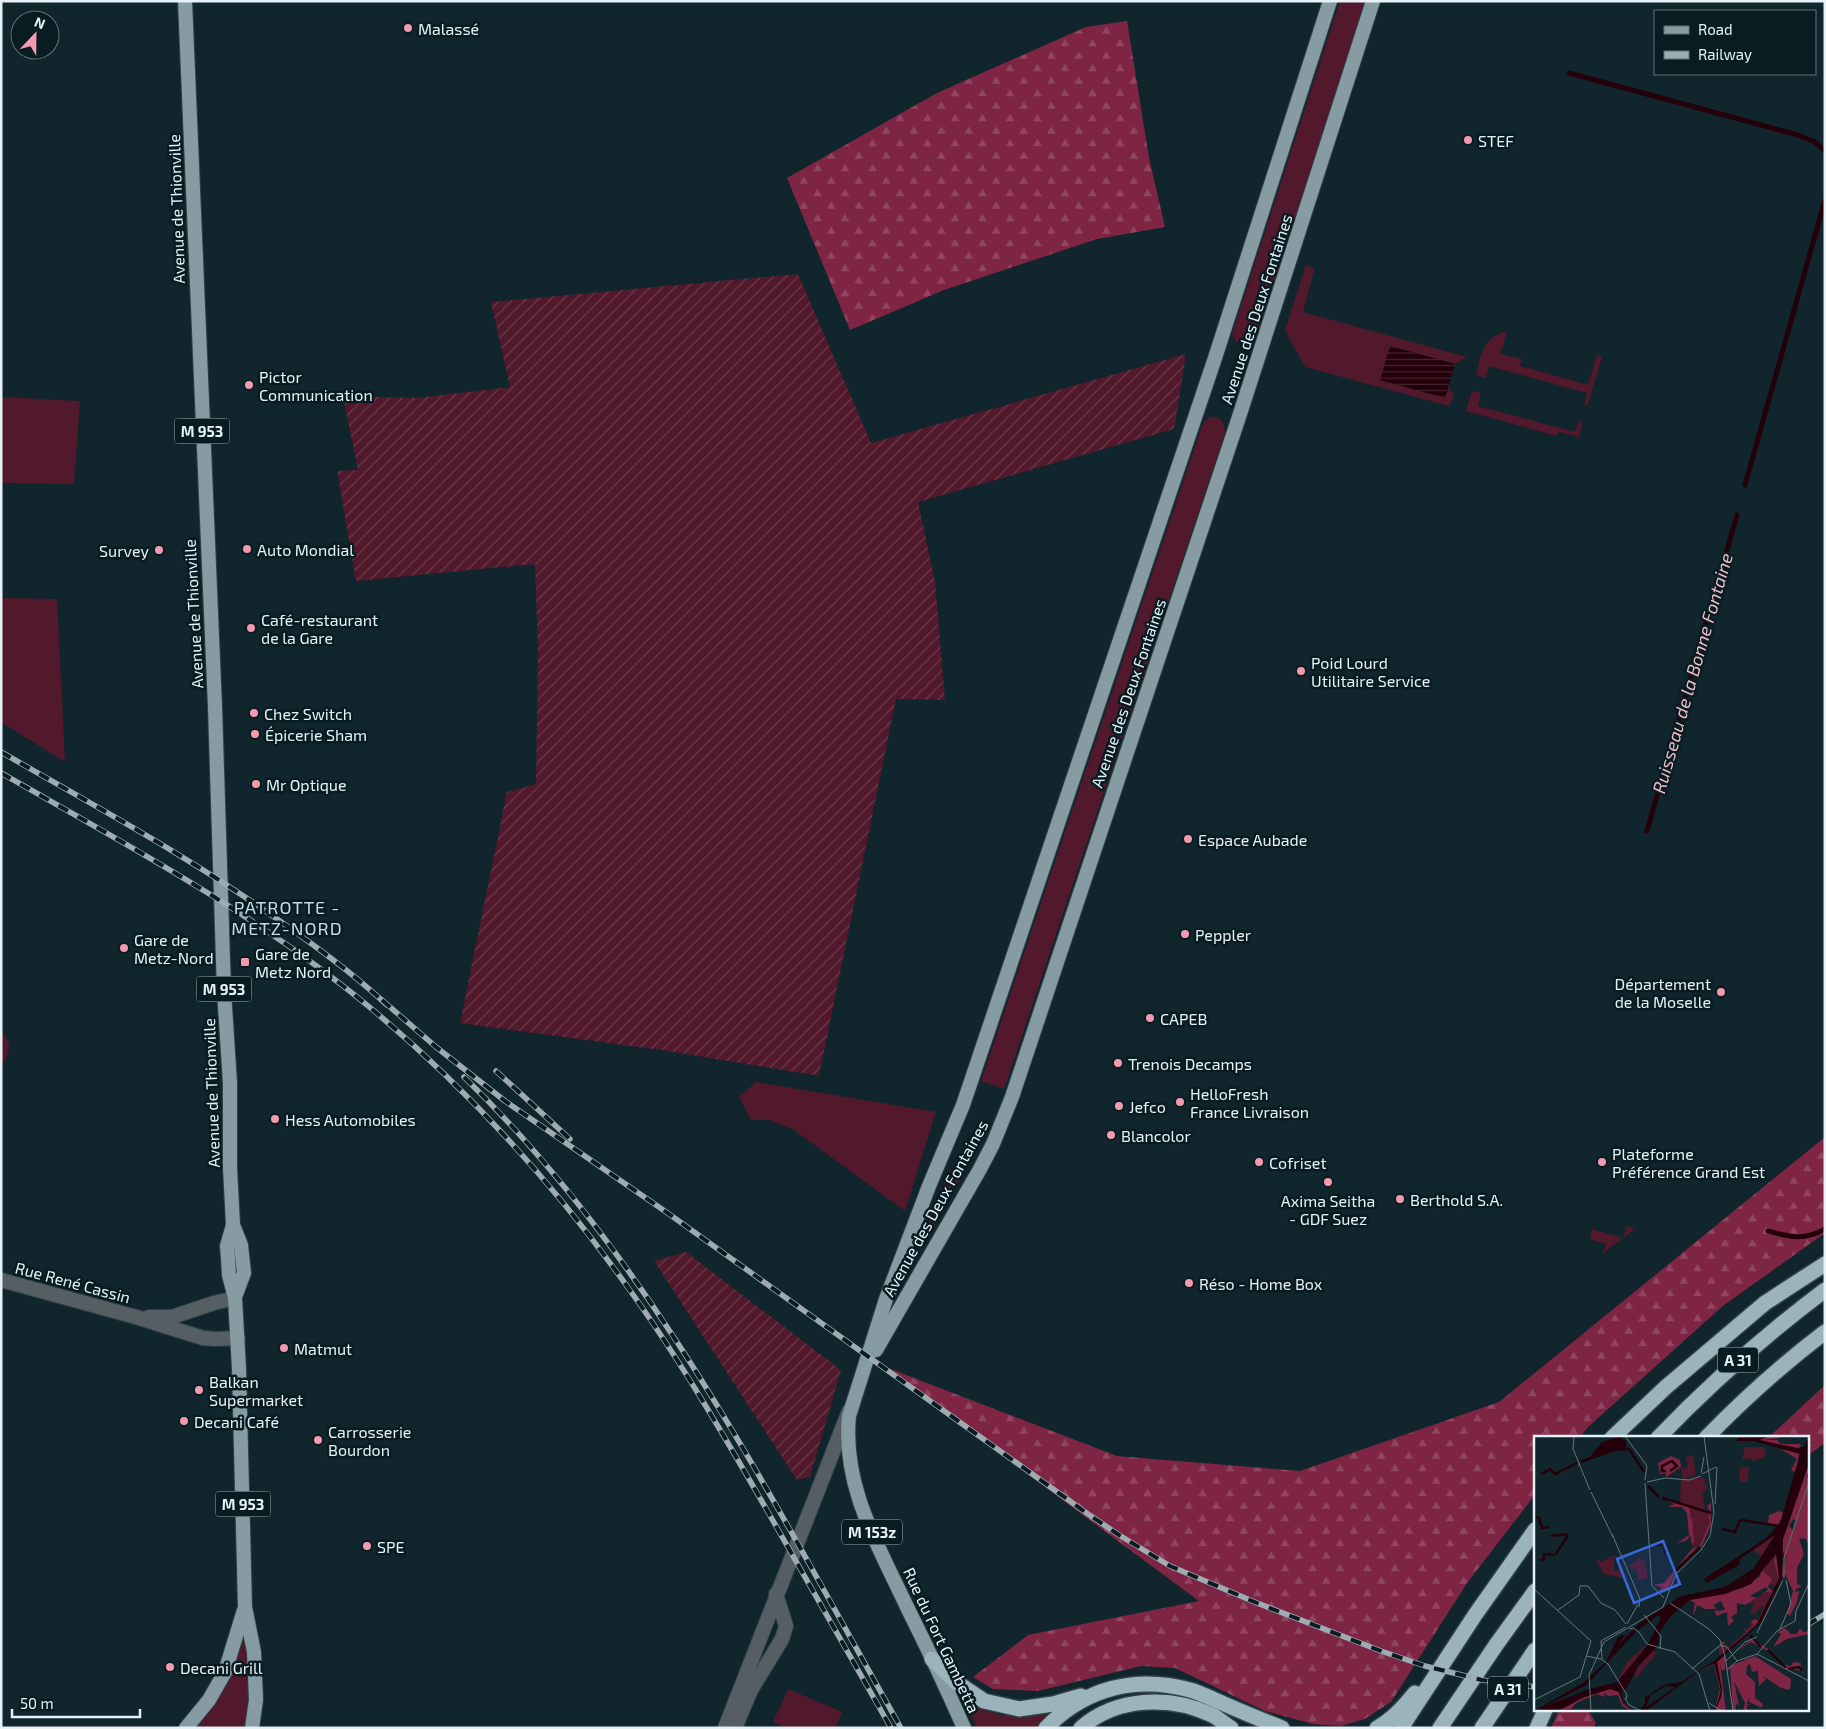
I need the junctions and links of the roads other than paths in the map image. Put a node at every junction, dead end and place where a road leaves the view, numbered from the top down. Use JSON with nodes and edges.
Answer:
{"nodes":[{"id":1,"x":185,"y":1,"type":"edge"},
{"id":2,"x":1330,"y":1,"type":"edge"},
{"id":3,"x":1374,"y":1,"type":"edge"},
{"id":4,"x":1825,"y":1264,"type":"edge"},
{"id":5,"x":1,"y":1280,"type":"edge"},
{"id":6,"x":1825,"y":1290,"type":"edge"},
{"id":7,"x":235,"y":1298,"type":"junction"},
{"id":8,"x":136,"y":1317,"type":"junction"},
{"id":9,"x":1825,"y":1332,"type":"edge"},
{"id":10,"x":238,"y":1338,"type":"junction"},
{"id":11,"x":862,"y":1372,"type":"junction"},
{"id":12,"x":854,"y":1396,"type":"junction"},
{"id":13,"x":1614,"y":1436,"type":"edge"},
{"id":14,"x":1660,"y":1436,"type":"edge"},
{"id":15,"x":1708,"y":1436,"type":"edge"},
{"id":16,"x":1534,"y":1531,"type":"edge"},
{"id":17,"x":1534,"y":1592,"type":"edge"},
{"id":18,"x":776,"y":1594,"type":"junction"},
{"id":19,"x":245,"y":1607,"type":"junction"},
{"id":20,"x":1474,"y":1615,"type":"junction"},
{"id":21,"x":1534,"y":1651,"type":"edge"},
{"id":22,"x":932,"y":1658,"type":"junction"},
{"id":23,"x":1101,"y":1690,"type":"junction"},
{"id":24,"x":1544,"y":1712,"type":"edge"},
{"id":25,"x":186,"y":1728,"type":"edge"},
{"id":26,"x":252,"y":1728,"type":"edge"},
{"id":27,"x":725,"y":1728,"type":"edge"},
{"id":28,"x":735,"y":1728,"type":"edge"},
{"id":29,"x":964,"y":1728,"type":"edge"},
{"id":30,"x":1046,"y":1728,"type":"edge"},
{"id":31,"x":1081,"y":1728,"type":"edge"},
{"id":32,"x":1231,"y":1728,"type":"edge"},
{"id":33,"x":1282,"y":1728,"type":"edge"},
{"id":34,"x":1376,"y":1728,"type":"edge"},
{"id":35,"x":1401,"y":1728,"type":"edge"},
{"id":36,"x":1440,"y":1728,"type":"edge"},
{"id":37,"x":1482,"y":1728,"type":"edge"},
{"id":38,"x":1537,"y":1728,"type":"edge"}],
"edges":[{"from":1,"to":7,"type":"main road","name":"Avenue de Thionville","number":"M 953"},
{"from":2,"to":11,"type":"main road","name":"Avenue des Deux Fontaines"},
{"from":3,"to":11,"type":"main road","name":"Avenue des Deux Fontaines"},
{"from":4,"to":13,"type":"highway"},
{"from":5,"to":8,"type":"street","name":"Rue René Cassin"},
{"from":6,"to":14,"type":"highway","number":"A 31"},
{"from":7,"to":8,"type":"street","name":"Rue René Cassin"},
{"from":7,"to":10,"type":"main road","name":"Avenue de Thionville","number":"M 953"},
{"from":8,"to":10,"type":"street","name":"Rue René Cassin"},
{"from":9,"to":15,"type":"highway","number":"A 31"},
{"from":10,"to":19,"type":"main road","name":"Avenue de Thionville","number":"M 953"},
{"from":11,"to":12,"type":"main road","name":"Avenue des Deux Fontaines"},
{"from":12,"to":18,"type":"street","name":"Avenue des Deux Fontaines"},
{"from":12,"to":22,"type":"main road","name":"Rue du Fort Gambetta","number":"M 153z"},
{"from":16,"to":20,"type":"highway"},
{"from":17,"to":36,"type":"highway","number":"A 31"},
{"from":18,"to":27,"type":"street","name":"Avenue des Deux Fontaines"},
{"from":18,"to":28,"type":"street"},
{"from":19,"to":25,"type":"main road","number":"M 953"},
{"from":19,"to":26,"type":"main road","number":"M 953"},
{"from":20,"to":34,"type":"highway"},
{"from":20,"to":35,"type":"highway"},
{"from":21,"to":37,"type":"highway","number":"A 31"},
{"from":22,"to":23,"type":"highway"},
{"from":22,"to":29,"type":"main road","name":"Rue du Fort Gambetta","number":"M 153z"},
{"from":23,"to":30,"type":"highway"},
{"from":23,"to":33,"type":"highway"},
{"from":24,"to":38,"type":"highway"},
{"from":31,"to":32,"type":"highway"}]}
